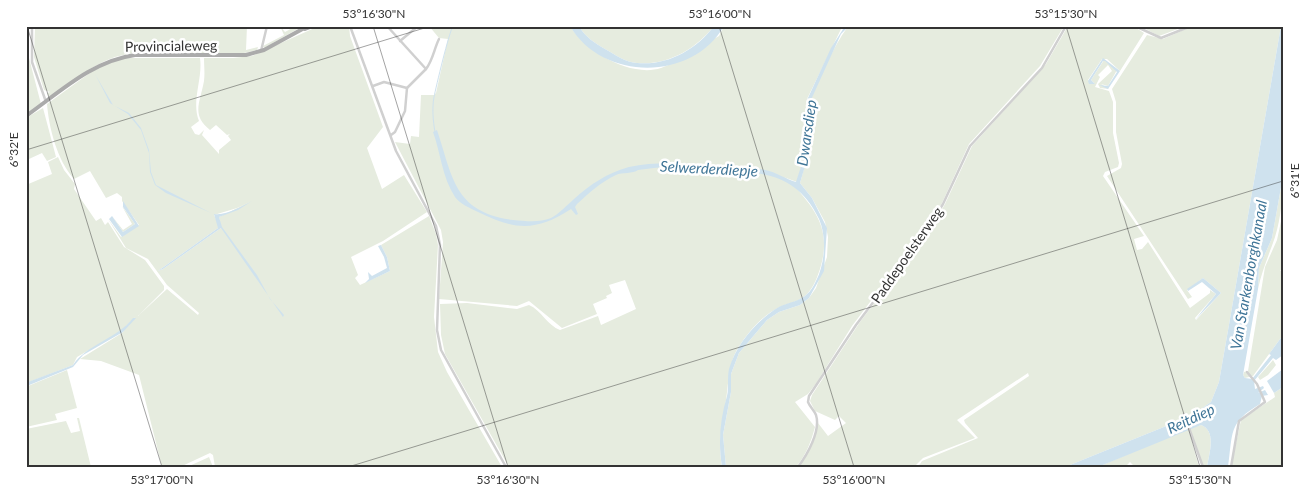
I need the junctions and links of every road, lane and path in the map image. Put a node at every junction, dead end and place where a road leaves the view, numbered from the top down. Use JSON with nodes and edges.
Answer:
{"nodes":[{"id":1,"x":32,"y":26,"type":"edge"},
{"id":2,"x":267,"y":26,"type":"edge"},
{"id":3,"x":308,"y":26,"type":"edge"},
{"id":4,"x":313,"y":26,"type":"edge"},
{"id":5,"x":350,"y":26,"type":"edge"},
{"id":6,"x":387,"y":26,"type":"edge"},
{"id":7,"x":418,"y":26,"type":"edge"},
{"id":8,"x":1066,"y":26,"type":"edge"},
{"id":9,"x":1135,"y":26,"type":"edge"},
{"id":10,"x":1191,"y":26,"type":"edge"},
{"id":11,"x":298,"y":32,"type":"junction"},
{"id":12,"x":439,"y":39,"type":"dead end"},
{"id":13,"x":399,"y":42,"type":"junction"},
{"id":14,"x":261,"y":51,"type":"junction"},
{"id":15,"x":426,"y":69,"type":"junction"},
{"id":16,"x":373,"y":86,"type":"junction"},
{"id":17,"x":407,"y":88,"type":"junction"},
{"id":18,"x":46,"y":102,"type":"junction"},
{"id":19,"x":26,"y":116,"type":"edge"},
{"id":20,"x":392,"y":135,"type":"junction"},
{"id":21,"x":26,"y":368,"type":"edge"},
{"id":22,"x":1247,"y":372,"type":"dead end"},
{"id":23,"x":26,"y":384,"type":"edge"},
{"id":24,"x":1184,"y":415,"type":"dead end"},
{"id":25,"x":506,"y":467,"type":"edge"},
{"id":26,"x":798,"y":467,"type":"edge"},
{"id":27,"x":1203,"y":467,"type":"edge"},
{"id":28,"x":1231,"y":467,"type":"edge"}],
"edges":[{"from":1,"to":18,"type":"street"},
{"from":2,"to":14,"type":"street"},
{"from":3,"to":11,"type":"main road","name":"Provincialeweg"},
{"from":4,"to":11,"type":"main road","name":"Provincialeweg"},
{"from":5,"to":16,"type":"street"},
{"from":6,"to":13,"type":"street"},
{"from":7,"to":13,"type":"street"},
{"from":8,"to":26,"type":"street","name":"Paddepoelsterweg"},
{"from":9,"to":10,"type":"street"},
{"from":11,"to":14,"type":"main road","name":"Provincialeweg"},
{"from":12,"to":15,"type":"street"},
{"from":13,"to":15,"type":"street"},
{"from":14,"to":18,"type":"main road","name":"Provincialeweg"},
{"from":15,"to":17,"type":"street"},
{"from":16,"to":17,"type":"street"},
{"from":16,"to":20,"type":"street"},
{"from":17,"to":20,"type":"street"},
{"from":18,"to":19,"type":"main road","name":"Provincialeweg"},
{"from":20,"to":25,"type":"street"},
{"from":21,"to":23,"type":"street"},
{"from":22,"to":28,"type":"street"},
{"from":24,"to":27,"type":"street"}]}
